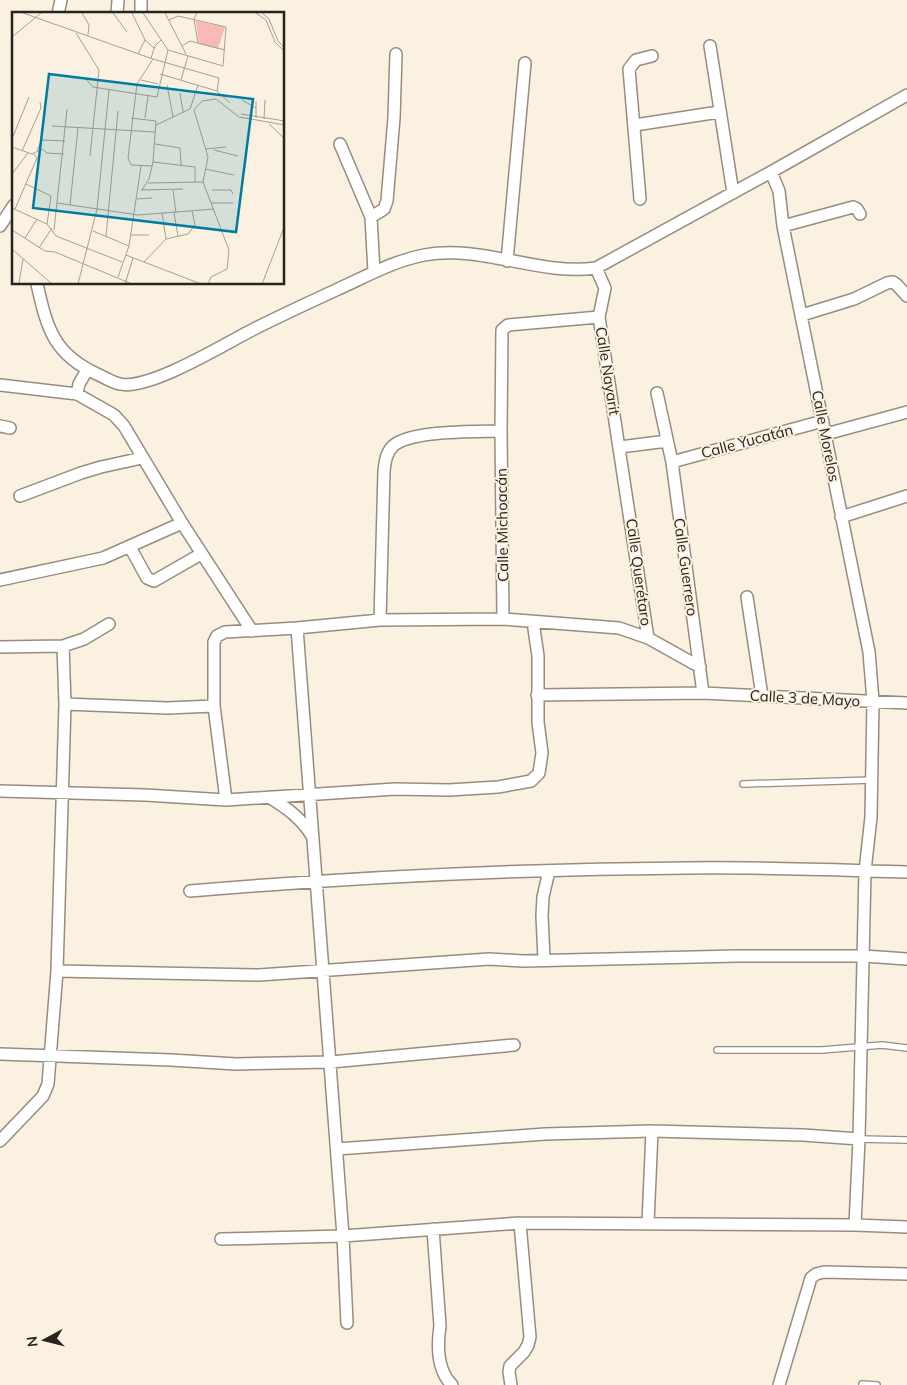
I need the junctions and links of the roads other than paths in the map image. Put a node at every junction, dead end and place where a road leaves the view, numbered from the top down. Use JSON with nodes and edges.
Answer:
{"nodes":[{"id":1,"x":710,"y":46,"type":"dead end"},
{"id":2,"x":396,"y":54,"type":"dead end"},
{"id":3,"x":652,"y":56,"type":"dead end"},
{"id":4,"x":525,"y":63,"type":"dead end"},
{"id":5,"x":907,"y":95,"type":"edge"},
{"id":6,"x":719,"y":112,"type":"junction"},
{"id":7,"x":635,"y":125,"type":"junction"},
{"id":8,"x":340,"y":144,"type":"dead end"},
{"id":9,"x":772,"y":174,"type":"junction"},
{"id":10,"x":733,"y":194,"type":"junction"},
{"id":11,"x":640,"y":199,"type":"dead end"},
{"id":12,"x":12,"y":208,"type":"edge"},
{"id":13,"x":860,"y":214,"type":"dead end"},
{"id":14,"x":371,"y":217,"type":"junction"},
{"id":15,"x":0,"y":226,"type":"edge"},
{"id":16,"x":783,"y":226,"type":"junction"},
{"id":17,"x":507,"y":260,"type":"junction"},
{"id":18,"x":597,"y":269,"type":"junction"},
{"id":19,"x":374,"y":272,"type":"junction"},
{"id":20,"x":36,"y":285,"type":"edge"},
{"id":21,"x":907,"y":296,"type":"edge"},
{"id":22,"x":802,"y":315,"type":"junction"},
{"id":23,"x":599,"y":317,"type":"junction"},
{"id":24,"x":82,"y":380,"type":"junction"},
{"id":25,"x":0,"y":385,"type":"edge"},
{"id":26,"x":656,"y":394,"type":"dead end"},
{"id":27,"x":907,"y":412,"type":"edge"},
{"id":28,"x":822,"y":421,"type":"junction"},
{"id":29,"x":501,"y":431,"type":"junction"},
{"id":30,"x":826,"y":434,"type":"junction"},
{"id":31,"x":667,"y":441,"type":"junction"},
{"id":32,"x":620,"y":448,"type":"junction"},
{"id":33,"x":142,"y":458,"type":"junction"},
{"id":34,"x":672,"y":462,"type":"junction"},
{"id":35,"x":20,"y":496,"type":"dead end"},
{"id":36,"x":907,"y":496,"type":"edge"},
{"id":37,"x":841,"y":516,"type":"junction"},
{"id":38,"x":182,"y":523,"type":"junction"},
{"id":39,"x":130,"y":547,"type":"junction"},
{"id":40,"x":201,"y":554,"type":"junction"},
{"id":41,"x":0,"y":580,"type":"edge"},
{"id":42,"x":747,"y":597,"type":"dead end"},
{"id":43,"x":503,"y":619,"type":"junction"},
{"id":44,"x":380,"y":620,"type":"junction"},
{"id":45,"x":533,"y":622,"type":"junction"},
{"id":46,"x":109,"y":624,"type":"dead end"},
{"id":47,"x":298,"y":628,"type":"junction"},
{"id":48,"x":252,"y":631,"type":"junction"},
{"id":49,"x":648,"y":638,"type":"junction"},
{"id":50,"x":63,"y":646,"type":"junction"},
{"id":51,"x":0,"y":647,"type":"edge"},
{"id":52,"x":700,"y":666,"type":"junction"},
{"id":53,"x":703,"y":693,"type":"junction"},
{"id":54,"x":537,"y":695,"type":"junction"},
{"id":55,"x":762,"y":696,"type":"junction"},
{"id":56,"x":873,"y":702,"type":"junction"},
{"id":57,"x":907,"y":703,"type":"edge"},
{"id":58,"x":65,"y":704,"type":"junction"},
{"id":59,"x":214,"y":706,"type":"junction"},
{"id":60,"x":872,"y":780,"type":"junction"},
{"id":61,"x":743,"y":784,"type":"dead end"},
{"id":62,"x":0,"y":791,"type":"edge"},
{"id":63,"x":62,"y":792,"type":"junction"},
{"id":64,"x":311,"y":794,"type":"junction"},
{"id":65,"x":269,"y":797,"type":"junction"},
{"id":66,"x":226,"y":800,"type":"junction"},
{"id":67,"x":312,"y":836,"type":"junction"},
{"id":68,"x":865,"y":871,"type":"junction"},
{"id":69,"x":549,"y":872,"type":"junction"},
{"id":70,"x":907,"y":872,"type":"edge"},
{"id":71,"x":316,"y":880,"type":"junction"},
{"id":72,"x":190,"y":892,"type":"dead end"},
{"id":73,"x":864,"y":956,"type":"junction"},
{"id":74,"x":544,"y":959,"type":"junction"},
{"id":75,"x":907,"y":959,"type":"edge"},
{"id":76,"x":57,"y":971,"type":"junction"},
{"id":77,"x":324,"y":971,"type":"junction"},
{"id":78,"x":514,"y":1045,"type":"dead end"},
{"id":79,"x":862,"y":1046,"type":"junction"},
{"id":80,"x":907,"y":1048,"type":"edge"},
{"id":81,"x":717,"y":1050,"type":"dead end"},
{"id":82,"x":0,"y":1054,"type":"edge"},
{"id":83,"x":51,"y":1056,"type":"junction"},
{"id":84,"x":330,"y":1062,"type":"junction"},
{"id":85,"x":652,"y":1131,"type":"junction"},
{"id":86,"x":859,"y":1139,"type":"junction"},
{"id":87,"x":907,"y":1140,"type":"edge"},
{"id":88,"x":0,"y":1141,"type":"edge"},
{"id":89,"x":336,"y":1149,"type":"junction"},
{"id":90,"x":520,"y":1223,"type":"junction"},
{"id":91,"x":648,"y":1224,"type":"junction"},
{"id":92,"x":855,"y":1225,"type":"junction"},
{"id":93,"x":907,"y":1228,"type":"edge"},
{"id":94,"x":433,"y":1229,"type":"junction"},
{"id":95,"x":343,"y":1236,"type":"junction"},
{"id":96,"x":222,"y":1239,"type":"dead end"},
{"id":97,"x":907,"y":1274,"type":"edge"},
{"id":98,"x":347,"y":1323,"type":"dead end"},
{"id":99,"x":862,"y":1384,"type":"edge"},
{"id":100,"x":452,"y":1385,"type":"edge"},
{"id":101,"x":511,"y":1385,"type":"edge"},
{"id":102,"x":779,"y":1385,"type":"edge"},
{"id":103,"x":877,"y":1385,"type":"edge"}],
"edges":[{"from":1,"to":6,"type":"street"},
{"from":2,"to":14,"type":"street"},
{"from":3,"to":7,"type":"street"},
{"from":4,"to":17,"type":"street"},
{"from":5,"to":9,"type":"street"},
{"from":6,"to":7,"type":"street"},
{"from":6,"to":10,"type":"street"},
{"from":7,"to":11,"type":"street"},
{"from":8,"to":14,"type":"street"},
{"from":9,"to":10,"type":"street"},
{"from":9,"to":16,"type":"street","name":"Calle Morelos"},
{"from":10,"to":18,"type":"street"},
{"from":12,"to":15,"type":"street"},
{"from":13,"to":16,"type":"street"},
{"from":14,"to":19,"type":"street"},
{"from":16,"to":22,"type":"street","name":"Calle Morelos"},
{"from":17,"to":18,"type":"street"},
{"from":17,"to":19,"type":"street"},
{"from":18,"to":23,"type":"street","name":"Calle Nayarit"},
{"from":19,"to":24,"type":"street"},
{"from":20,"to":24,"type":"street"},
{"from":21,"to":22,"type":"street"},
{"from":22,"to":28,"type":"street","name":"Calle Morelos"},
{"from":23,"to":29,"type":"street","name":"Calle Michoacán"},
{"from":23,"to":32,"type":"street","name":"Calle Nayarit"},
{"from":24,"to":25,"type":"street"},
{"from":24,"to":33,"type":"street"},
{"from":26,"to":31,"type":"street","name":"Calle Guerrero"},
{"from":27,"to":30,"type":"street"},
{"from":28,"to":30,"type":"street","name":"Calle Morelos"},
{"from":28,"to":34,"type":"street","name":"Calle Yucatán"},
{"from":29,"to":43,"type":"street","name":"Calle Michoacán"},
{"from":29,"to":44,"type":"street"},
{"from":30,"to":37,"type":"street","name":"Calle Morelos"},
{"from":31,"to":32,"type":"street"},
{"from":31,"to":34,"type":"street","name":"Calle Guerrero"},
{"from":32,"to":49,"type":"street","name":"Calle Querétaro"},
{"from":33,"to":35,"type":"street"},
{"from":33,"to":38,"type":"street"},
{"from":34,"to":52,"type":"street","name":"Calle Guerrero"},
{"from":36,"to":37,"type":"street"},
{"from":37,"to":56,"type":"street","name":"Calle Morelos"},
{"from":38,"to":39,"type":"street"},
{"from":38,"to":40,"type":"street"},
{"from":39,"to":40,"type":"street"},
{"from":39,"to":41,"type":"street"},
{"from":40,"to":48,"type":"street"},
{"from":42,"to":55,"type":"street"},
{"from":43,"to":44,"type":"street"},
{"from":43,"to":45,"type":"street"},
{"from":44,"to":47,"type":"street"},
{"from":45,"to":49,"type":"street"},
{"from":45,"to":54,"type":"street"},
{"from":46,"to":50,"type":"street"},
{"from":47,"to":48,"type":"street"},
{"from":47,"to":64,"type":"street"},
{"from":48,"to":59,"type":"street"},
{"from":49,"to":52,"type":"street","name":"Calle Querétaro"},
{"from":50,"to":51,"type":"street"},
{"from":50,"to":58,"type":"street"},
{"from":52,"to":53,"type":"street","name":"Calle Guerrero"},
{"from":53,"to":54,"type":"street","name":"Calle 3 de Mayo"},
{"from":53,"to":55,"type":"street","name":"Calle 3 de Mayo"},
{"from":54,"to":64,"type":"street"},
{"from":55,"to":56,"type":"street","name":"Calle 3 de Mayo"},
{"from":56,"to":57,"type":"street","name":"Calle 3 de Mayo"},
{"from":56,"to":60,"type":"street","name":"Calle Morelos"},
{"from":58,"to":59,"type":"street"},
{"from":58,"to":63,"type":"street"},
{"from":59,"to":66,"type":"street"},
{"from":60,"to":61,"type":"lane"},
{"from":60,"to":68,"type":"street","name":"Calle Morelos"},
{"from":62,"to":63,"type":"street"},
{"from":63,"to":66,"type":"street"},
{"from":63,"to":76,"type":"street"},
{"from":64,"to":65,"type":"street"},
{"from":64,"to":67,"type":"street"},
{"from":65,"to":66,"type":"street"},
{"from":65,"to":67,"type":"street"},
{"from":67,"to":71,"type":"street"},
{"from":68,"to":69,"type":"street"},
{"from":68,"to":70,"type":"street"},
{"from":68,"to":73,"type":"street","name":"Calle Morelos"},
{"from":69,"to":71,"type":"street"},
{"from":69,"to":74,"type":"street"},
{"from":71,"to":72,"type":"street"},
{"from":71,"to":77,"type":"street"},
{"from":73,"to":74,"type":"street"},
{"from":73,"to":75,"type":"street"},
{"from":73,"to":79,"type":"street","name":"Calle Morelos"},
{"from":74,"to":77,"type":"street"},
{"from":76,"to":77,"type":"street"},
{"from":76,"to":83,"type":"street"},
{"from":77,"to":84,"type":"street"},
{"from":78,"to":84,"type":"street"},
{"from":79,"to":80,"type":"lane"},
{"from":79,"to":81,"type":"lane"},
{"from":79,"to":86,"type":"street","name":"Calle Morelos"},
{"from":82,"to":83,"type":"street"},
{"from":83,"to":84,"type":"street"},
{"from":83,"to":88,"type":"street"},
{"from":84,"to":89,"type":"street"},
{"from":85,"to":86,"type":"street"},
{"from":85,"to":89,"type":"street"},
{"from":85,"to":91,"type":"street"},
{"from":86,"to":87,"type":"lane"},
{"from":86,"to":92,"type":"street","name":"Calle Morelos"},
{"from":89,"to":95,"type":"street"},
{"from":90,"to":91,"type":"street"},
{"from":90,"to":94,"type":"street"},
{"from":90,"to":101,"type":"street"},
{"from":91,"to":92,"type":"street"},
{"from":92,"to":93,"type":"street"},
{"from":94,"to":95,"type":"street"},
{"from":94,"to":100,"type":"street"},
{"from":95,"to":96,"type":"street"},
{"from":95,"to":98,"type":"street"},
{"from":97,"to":102,"type":"street"},
{"from":99,"to":103,"type":"lane"}]}
